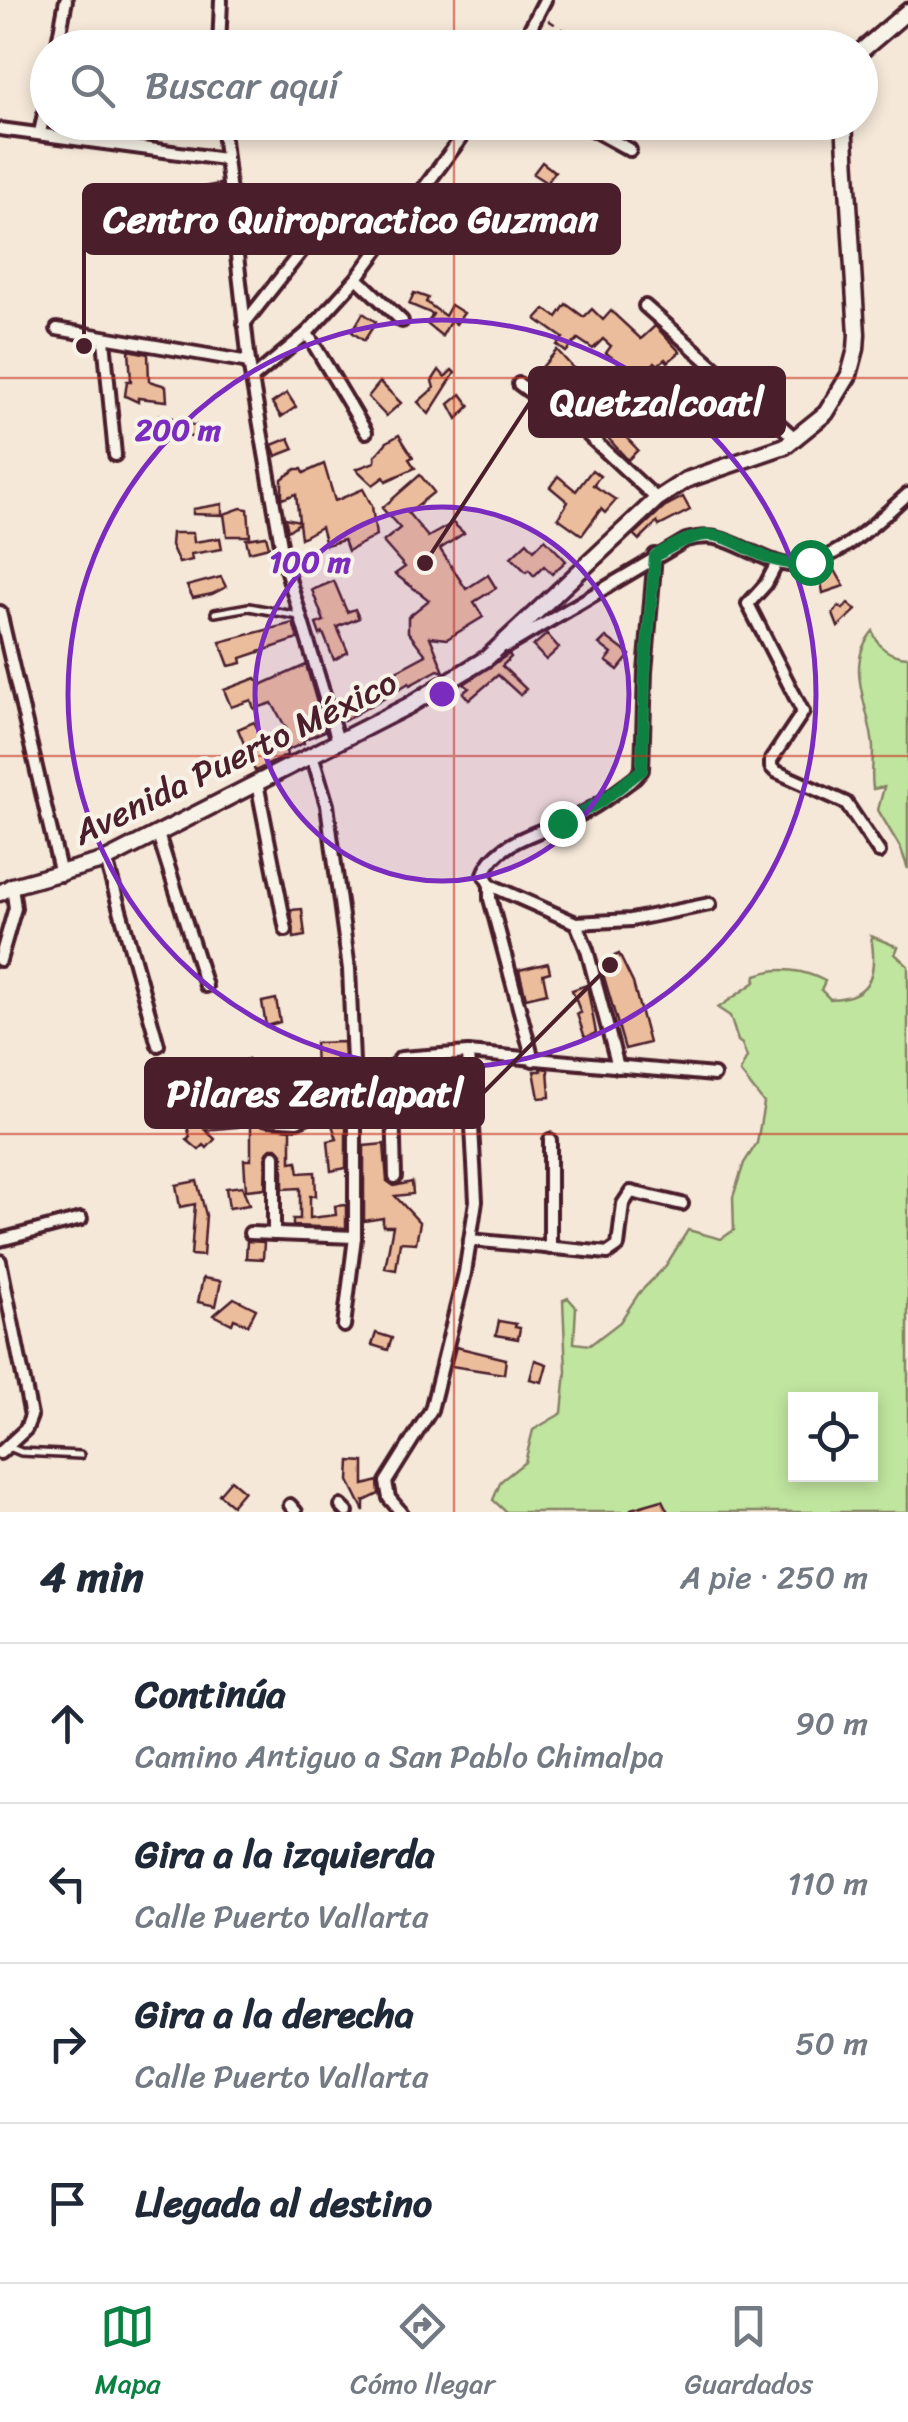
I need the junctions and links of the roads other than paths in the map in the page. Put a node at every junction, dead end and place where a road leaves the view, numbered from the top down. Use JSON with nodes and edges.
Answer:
{"nodes":[{"id":1,"x":66,"y":0,"type":"edge"},
{"id":2,"x":221,"y":0,"type":"edge"},
{"id":3,"x":544,"y":0,"type":"edge"},
{"id":4,"x":908,"y":11,"type":"edge"},
{"id":5,"x":60,"y":30,"type":"edge"},
{"id":6,"x":219,"y":30,"type":"edge"},
{"id":7,"x":530,"y":30,"type":"edge"},
{"id":8,"x":878,"y":37,"type":"edge"},
{"id":9,"x":0,"y":129,"type":"edge"},
{"id":10,"x":30,"y":131,"type":"edge"},
{"id":11,"x":93,"y":140,"type":"edge"},
{"id":12,"x":223,"y":140,"type":"edge"},
{"id":13,"x":460,"y":140,"type":"edge"},
{"id":14,"x":612,"y":140,"type":"edge"},
{"id":15,"x":846,"y":140,"type":"edge"},
{"id":16,"x":630,"y":150,"type":"dead end"},
{"id":17,"x":224,"y":160,"type":"junction"},
{"id":18,"x":330,"y":215,"type":"dead end"},
{"id":19,"x":357,"y":278,"type":"junction"},
{"id":20,"x":644,"y":306,"type":"dead end"},
{"id":21,"x":402,"y":320,"type":"dead end"},
{"id":22,"x":244,"y":324,"type":"junction"},
{"id":23,"x":57,"y":329,"type":"dead end"},
{"id":24,"x":307,"y":333,"type":"junction"},
{"id":25,"x":104,"y":339,"type":"junction"},
{"id":26,"x":249,"y":362,"type":"junction"},
{"id":27,"x":252,"y":379,"type":"junction"},
{"id":28,"x":518,"y":384,"type":"dead end"},
{"id":29,"x":366,"y":432,"type":"dead end"},
{"id":30,"x":796,"y":439,"type":"junction"},
{"id":31,"x":115,"y":455,"type":"dead end"},
{"id":32,"x":908,"y":494,"type":"edge"},
{"id":33,"x":657,"y":499,"type":"junction"},
{"id":34,"x":655,"y":556,"type":"junction"},
{"id":35,"x":777,"y":563,"type":"junction"},
{"id":36,"x":0,"y":612,"type":"edge"},
{"id":37,"x":214,"y":613,"type":"dead end"},
{"id":38,"x":299,"y":616,"type":"junction"},
{"id":39,"x":487,"y":658,"type":"junction"},
{"id":40,"x":338,"y":741,"type":"junction"},
{"id":41,"x":312,"y":755,"type":"junction"},
{"id":42,"x":257,"y":783,"type":"junction"},
{"id":43,"x":158,"y":834,"type":"junction"},
{"id":44,"x":879,"y":852,"type":"dead end"},
{"id":45,"x":106,"y":860,"type":"junction"},
{"id":46,"x":61,"y":875,"type":"junction"},
{"id":47,"x":490,"y":885,"type":"junction"},
{"id":48,"x":4,"y":888,"type":"edge"},
{"id":49,"x":710,"y":904,"type":"dead end"},
{"id":50,"x":576,"y":923,"type":"junction"},
{"id":51,"x":286,"y":930,"type":"dead end"},
{"id":52,"x":0,"y":960,"type":"edge"},
{"id":53,"x":206,"y":986,"type":"dead end"},
{"id":54,"x":158,"y":1045,"type":"dead end"},
{"id":55,"x":468,"y":1054,"type":"junction"},
{"id":56,"x":533,"y":1060,"type":"junction"},
{"id":57,"x":618,"y":1067,"type":"junction"},
{"id":58,"x":714,"y":1075,"type":"dead end"},
{"id":59,"x":394,"y":1107,"type":"junction"},
{"id":60,"x":355,"y":1113,"type":"junction"},
{"id":61,"x":267,"y":1119,"type":"dead end"},
{"id":62,"x":550,"y":1140,"type":"dead end"},
{"id":63,"x":274,"y":1156,"type":"dead end"},
{"id":64,"x":396,"y":1176,"type":"dead end"},
{"id":65,"x":682,"y":1204,"type":"dead end"},
{"id":66,"x":81,"y":1219,"type":"dead end"},
{"id":67,"x":250,"y":1233,"type":"dead end"},
{"id":68,"x":274,"y":1234,"type":"junction"},
{"id":69,"x":349,"y":1238,"type":"junction"},
{"id":70,"x":0,"y":1240,"type":"edge"},
{"id":71,"x":470,"y":1240,"type":"junction"},
{"id":72,"x":550,"y":1248,"type":"junction"},
{"id":73,"x":0,"y":1261,"type":"edge"},
{"id":74,"x":344,"y":1326,"type":"dead end"},
{"id":75,"x":4,"y":1450,"type":"edge"},
{"id":76,"x":80,"y":1454,"type":"dead end"},
{"id":77,"x":401,"y":1512,"type":"edge"}],
"edges":[{"from":1,"to":5,"type":"street"},
{"from":2,"to":6,"type":"street"},
{"from":3,"to":7,"type":"street"},
{"from":4,"to":8,"type":"main road"},
{"from":9,"to":10,"type":"street"},
{"from":11,"to":17,"type":"street"},
{"from":12,"to":17,"type":"street"},
{"from":13,"to":19,"type":"street"},
{"from":14,"to":16,"type":"street"},
{"from":15,"to":30,"type":"main road","name":"Avenida Puerto México"},
{"from":17,"to":22,"type":"street"},
{"from":18,"to":22,"type":"street"},
{"from":19,"to":21,"type":"street"},
{"from":19,"to":24,"type":"street"},
{"from":20,"to":30,"type":"street"},
{"from":22,"to":26,"type":"street"},
{"from":23,"to":25,"type":"street"},
{"from":24,"to":27,"type":"street"},
{"from":24,"to":29,"type":"street"},
{"from":25,"to":26,"type":"street"},
{"from":25,"to":31,"type":"street"},
{"from":26,"to":27,"type":"street"},
{"from":27,"to":38,"type":"street"},
{"from":28,"to":33,"type":"street"},
{"from":30,"to":33,"type":"main road","name":"Avenida Puerto México"},
{"from":32,"to":35,"type":"street"},
{"from":33,"to":39,"type":"main road","name":"Avenida Puerto México"},
{"from":34,"to":35,"type":"street"},
{"from":34,"to":39,"type":"street"},
{"from":34,"to":47,"type":"street"},
{"from":35,"to":44,"type":"street"},
{"from":36,"to":46,"type":"street"},
{"from":37,"to":38,"type":"lane"},
{"from":38,"to":40,"type":"street"},
{"from":39,"to":40,"type":"main road","name":"Avenida Puerto México"},
{"from":40,"to":41,"type":"main road","name":"Avenida Puerto México"},
{"from":41,"to":42,"type":"main road","name":"Avenida Puerto México"},
{"from":41,"to":60,"type":"street"},
{"from":42,"to":43,"type":"main road","name":"Avenida Puerto México"},
{"from":42,"to":51,"type":"street"},
{"from":43,"to":45,"type":"main road","name":"Avenida Puerto México"},
{"from":43,"to":53,"type":"street"},
{"from":45,"to":46,"type":"main road","name":"Avenida Puerto México"},
{"from":45,"to":54,"type":"street"},
{"from":46,"to":48,"type":"main road","name":"Avenida Puerto México"},
{"from":47,"to":50,"type":"street"},
{"from":47,"to":56,"type":"street"},
{"from":48,"to":52,"type":"street"},
{"from":49,"to":50,"type":"street"},
{"from":50,"to":57,"type":"street"},
{"from":55,"to":56,"type":"street"},
{"from":55,"to":59,"type":"street"},
{"from":55,"to":71,"type":"street"},
{"from":56,"to":57,"type":"street"},
{"from":57,"to":58,"type":"street"},
{"from":59,"to":60,"type":"street"},
{"from":59,"to":64,"type":"street"},
{"from":60,"to":61,"type":"street"},
{"from":60,"to":69,"type":"street"},
{"from":62,"to":72,"type":"street"},
{"from":63,"to":68,"type":"street"},
{"from":65,"to":72,"type":"street"},
{"from":66,"to":70,"type":"street"},
{"from":67,"to":68,"type":"street"},
{"from":68,"to":69,"type":"street"},
{"from":69,"to":74,"type":"street"},
{"from":71,"to":72,"type":"street"},
{"from":71,"to":77,"type":"street"},
{"from":73,"to":75,"type":"street"},
{"from":75,"to":76,"type":"lane"}]}
